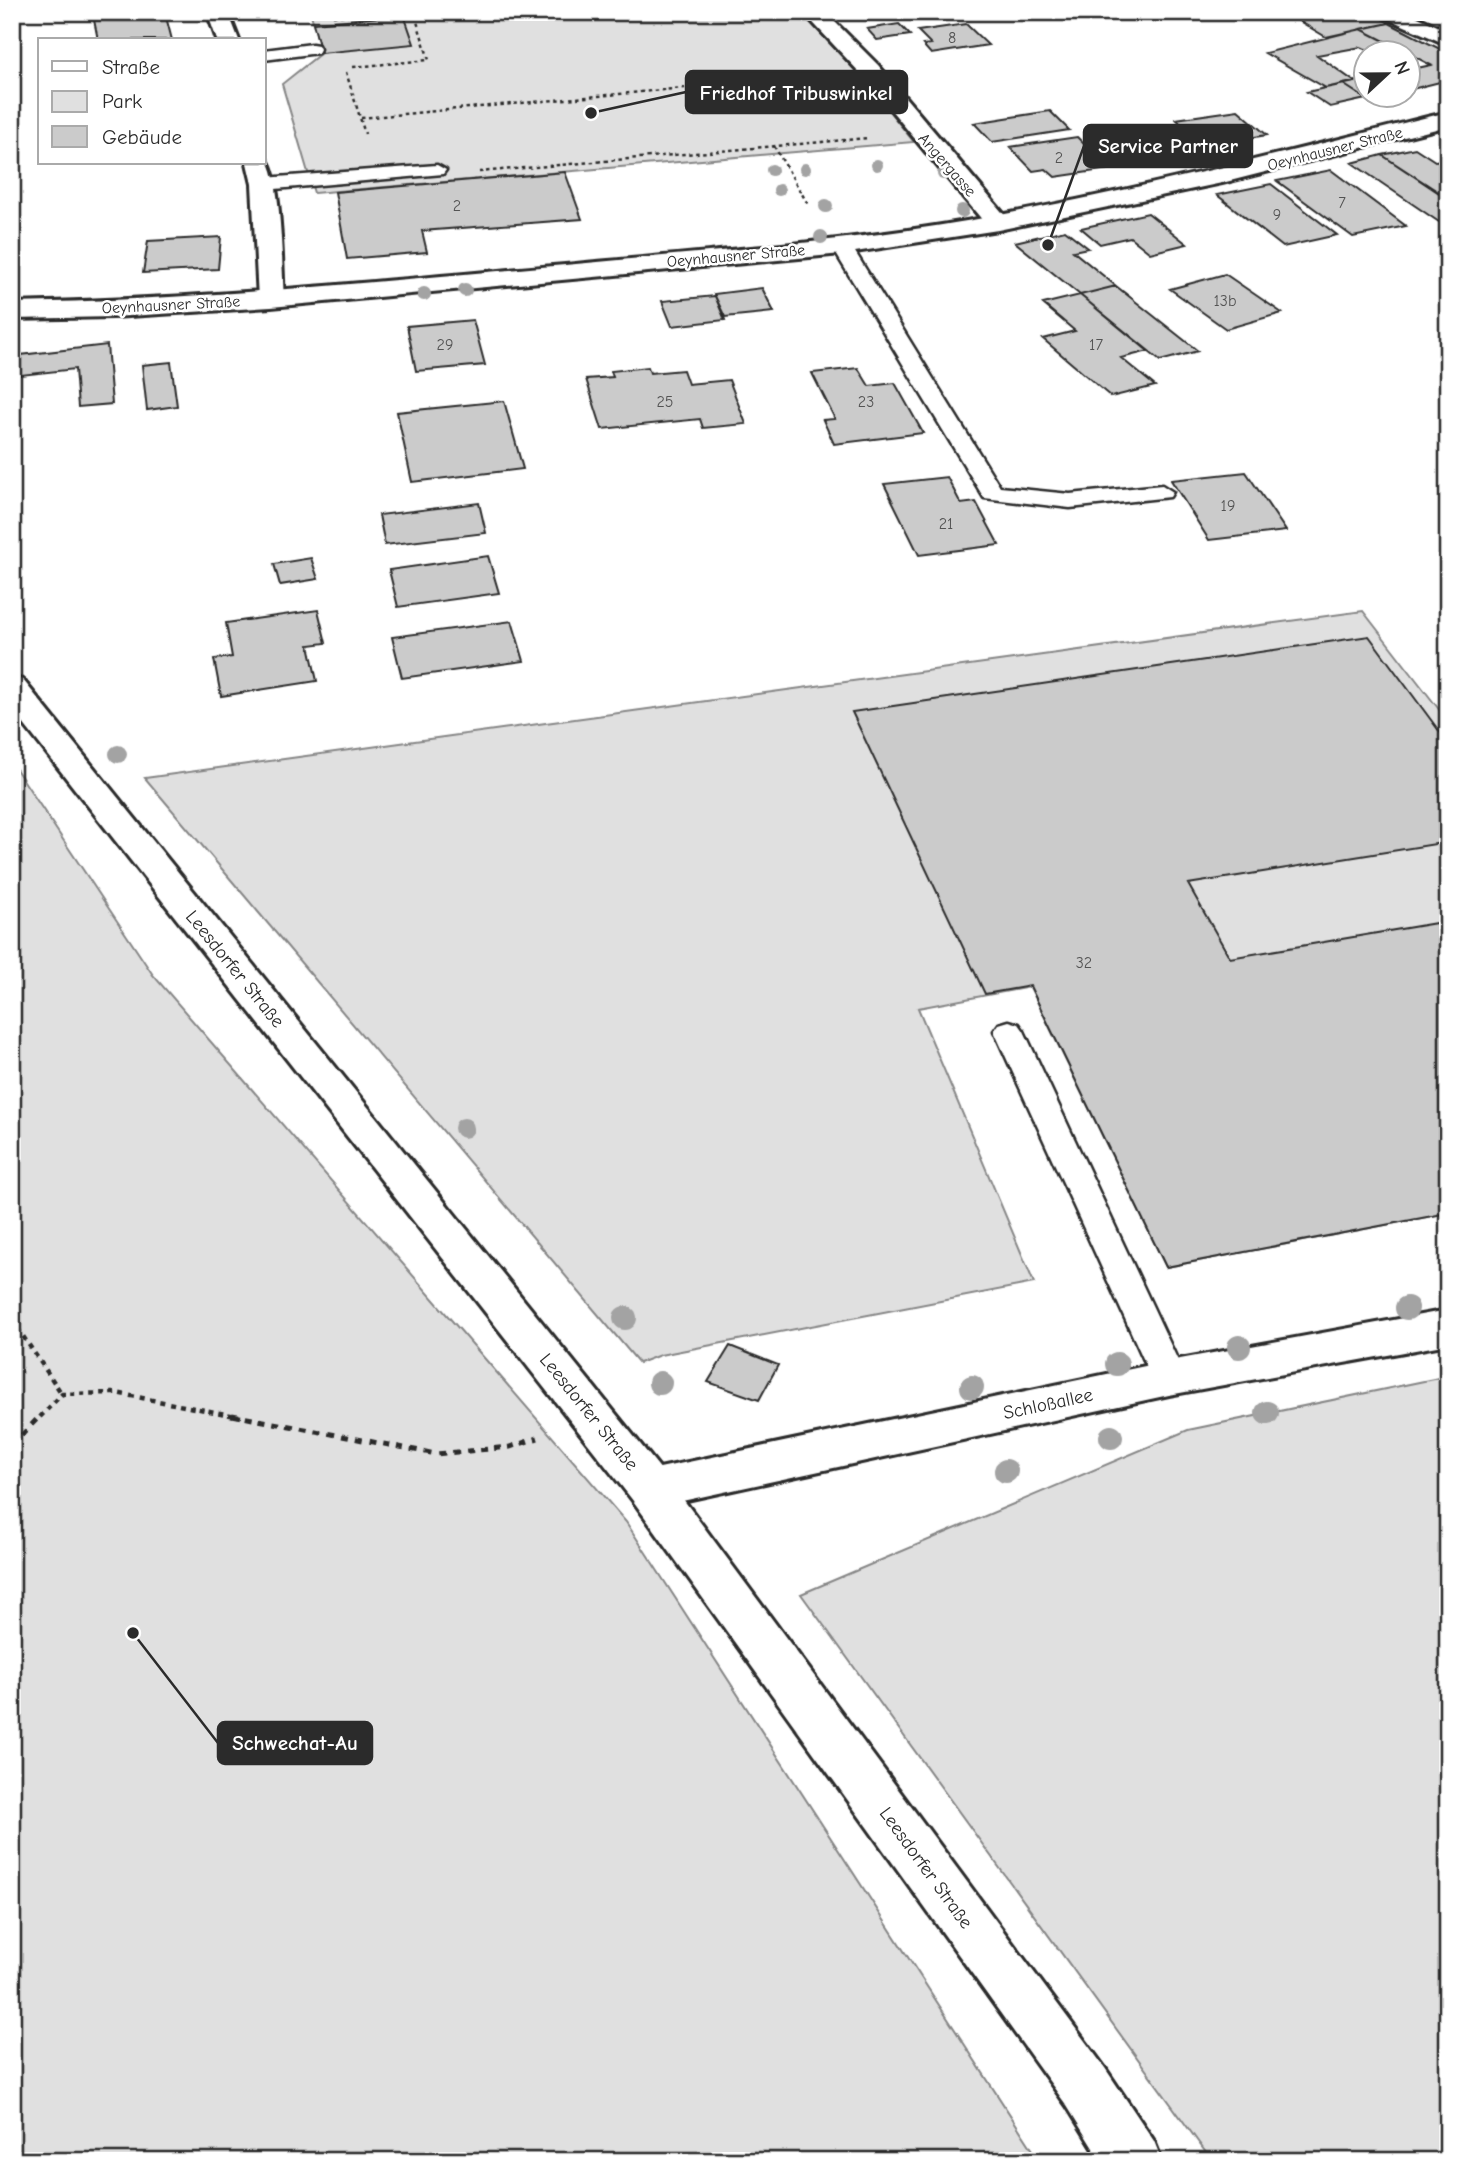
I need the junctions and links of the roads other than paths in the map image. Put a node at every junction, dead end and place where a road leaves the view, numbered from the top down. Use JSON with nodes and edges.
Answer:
{"nodes":[{"id":1,"x":217,"y":12,"type":"edge"},
{"id":2,"x":813,"y":12,"type":"edge"},
{"id":3,"x":1389,"y":12,"type":"edge"},
{"id":4,"x":227,"y":38,"type":"edge"},
{"id":5,"x":1448,"y":39,"type":"edge"},
{"id":6,"x":312,"y":49,"type":"dead end"},
{"id":7,"x":266,"y":55,"type":"edge"},
{"id":8,"x":1448,"y":119,"type":"edge"},
{"id":9,"x":437,"y":170,"type":"road end"},
{"id":10,"x":261,"y":173,"type":"edge"},
{"id":11,"x":998,"y":223,"type":"junction"},
{"id":12,"x":837,"y":247,"type":"junction"},
{"id":13,"x":271,"y":299,"type":"junction"},
{"id":14,"x":12,"y":311,"type":"edge"},
{"id":15,"x":1162,"y":492,"type":"dead end"},
{"id":16,"x":12,"y":687,"type":"edge"},
{"id":17,"x":1009,"y":1031,"type":"dead end"},
{"id":18,"x":1448,"y":1327,"type":"edge"},
{"id":19,"x":1169,"y":1378,"type":"junction"},
{"id":20,"x":650,"y":1489,"type":"junction"},
{"id":21,"x":1134,"y":2161,"type":"edge"}],
"edges":[{"from":1,"to":4,"type":"street"},
{"from":2,"to":11,"type":"street","name":"Angergasse"},
{"from":3,"to":5,"type":"street"},
{"from":6,"to":7,"type":"lane"},
{"from":8,"to":11,"type":"street","name":"Oeynhausner Straße"},
{"from":9,"to":10,"type":"lane"},
{"from":10,"to":13,"type":"street"},
{"from":11,"to":12,"type":"street","name":"Oeynhausner Straße"},
{"from":12,"to":13,"type":"street","name":"Oeynhausner Straße"},
{"from":12,"to":15,"type":"lane"},
{"from":13,"to":14,"type":"street","name":"Oeynhausner Straße"},
{"from":16,"to":20,"type":"street","name":"Leesdorfer Straße"},
{"from":17,"to":19,"type":"lane"},
{"from":18,"to":19,"type":"street","name":"Schloßallee"},
{"from":19,"to":20,"type":"street","name":"Schloßallee"},
{"from":20,"to":21,"type":"street","name":"Leesdorfer Straße"}]}
